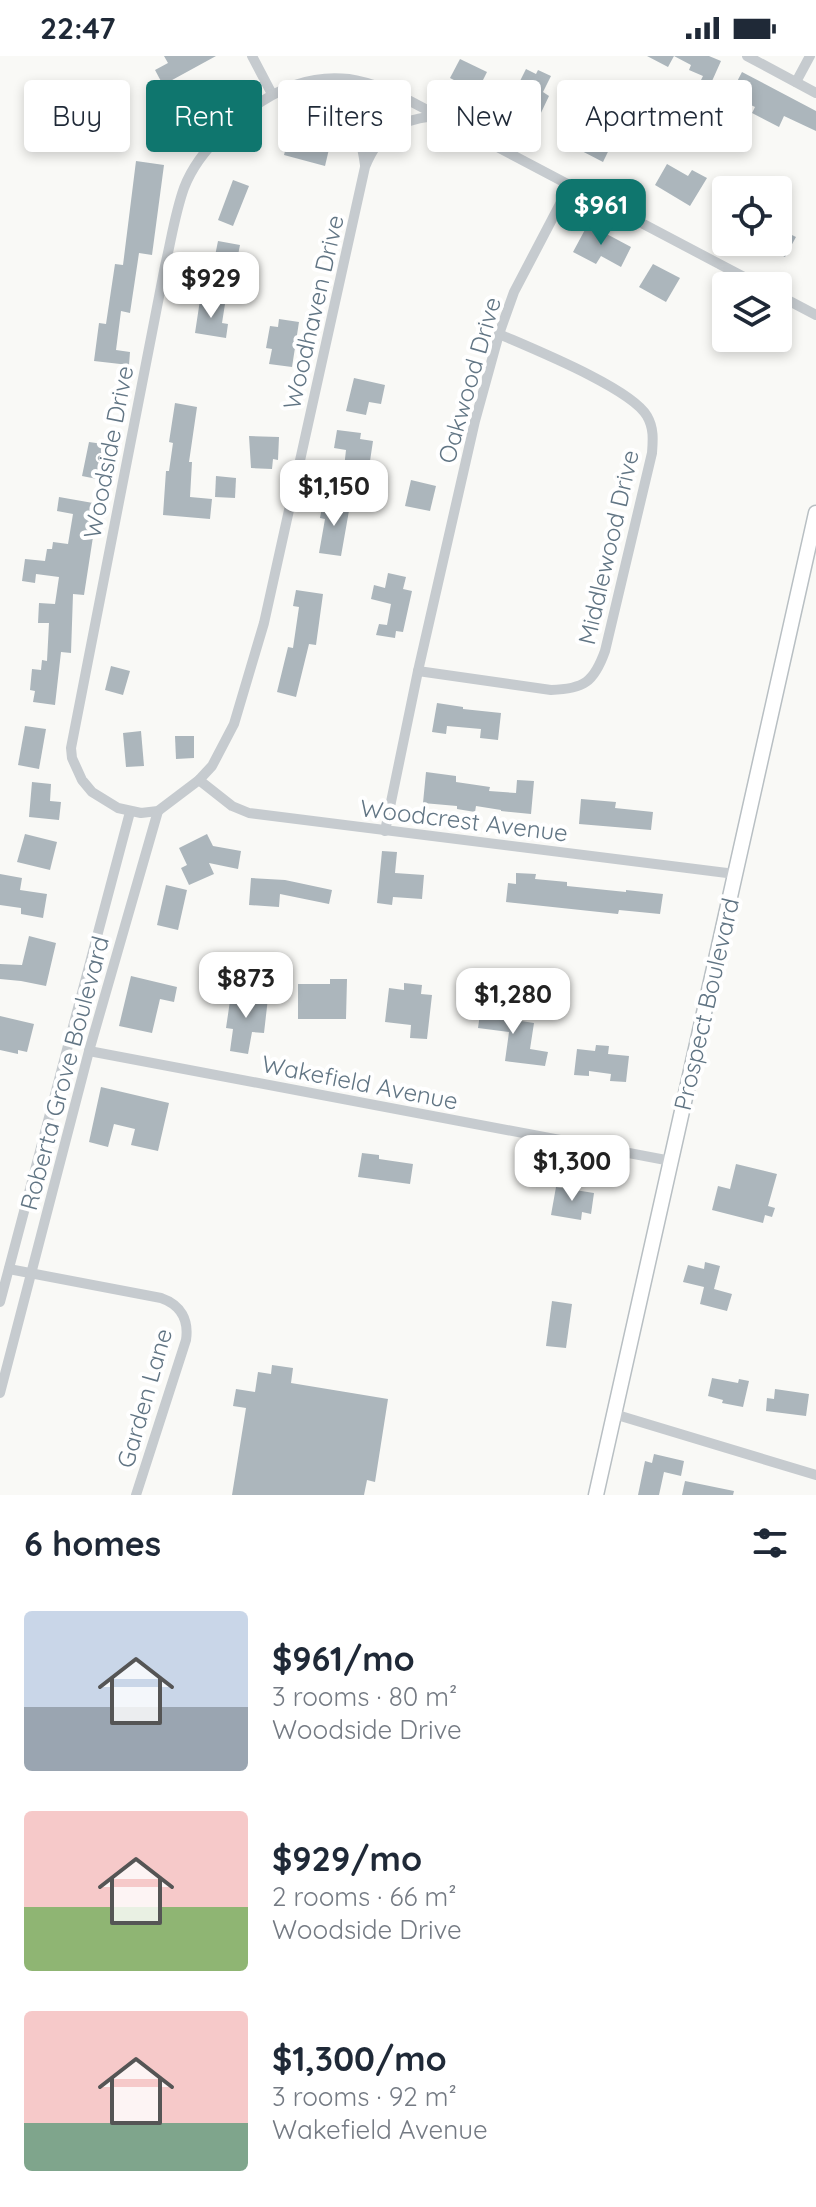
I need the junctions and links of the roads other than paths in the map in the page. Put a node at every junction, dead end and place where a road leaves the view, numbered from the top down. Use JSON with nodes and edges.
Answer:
{"nodes":[{"id":1,"x":252,"y":56,"type":"edge"},
{"id":2,"x":747,"y":56,"type":"edge"},
{"id":3,"x":810,"y":56,"type":"edge"},
{"id":4,"x":321,"y":80,"type":"edge"},
{"id":5,"x":352,"y":80,"type":"edge"},
{"id":6,"x":796,"y":82,"type":"junction"},
{"id":7,"x":278,"y":92,"type":"edge"},
{"id":8,"x":816,"y":93,"type":"edge"},
{"id":9,"x":272,"y":94,"type":"junction"},
{"id":10,"x":427,"y":117,"type":"edge"},
{"id":11,"x":363,"y":152,"type":"edge"},
{"id":12,"x":507,"y":152,"type":"edge"},
{"id":13,"x":365,"y":167,"type":"junction"},
{"id":14,"x":570,"y":185,"type":"junction"},
{"id":15,"x":735,"y":272,"type":"edge"},
{"id":16,"x":792,"y":302,"type":"edge"},
{"id":17,"x":816,"y":315,"type":"edge"},
{"id":18,"x":499,"y":334,"type":"junction"},
{"id":19,"x":816,"y":513,"type":"edge"},
{"id":20,"x":418,"y":671,"type":"junction"},
{"id":21,"x":199,"y":780,"type":"junction"},
{"id":22,"x":158,"y":811,"type":"junction"},
{"id":23,"x":130,"y":812,"type":"junction"},
{"id":24,"x":385,"y":831,"type":"junction"},
{"id":25,"x":735,"y":874,"type":"junction"},
{"id":26,"x":89,"y":1051,"type":"junction"},
{"id":27,"x":671,"y":1161,"type":"junction"},
{"id":28,"x":9,"y":1269,"type":"junction"},
{"id":29,"x":32,"y":1273,"type":"junction"},
{"id":30,"x":0,"y":1302,"type":"edge"},
{"id":31,"x":0,"y":1393,"type":"edge"},
{"id":32,"x":614,"y":1414,"type":"junction"},
{"id":33,"x":816,"y":1475,"type":"edge"},
{"id":34,"x":136,"y":1495,"type":"edge"},
{"id":35,"x":596,"y":1495,"type":"edge"}],
"edges":[{"from":1,"to":9,"type":"street"},
{"from":2,"to":6,"type":"street"},
{"from":3,"to":6,"type":"street"},
{"from":4,"to":5,"type":"street","name":"Woodside Drive"},
{"from":6,"to":8,"type":"street"},
{"from":7,"to":9,"type":"street","name":"Woodside Drive"},
{"from":9,"to":23,"type":"street","name":"Woodside Drive"},
{"from":10,"to":13,"type":"street","name":"Woodhaven Drive"},
{"from":11,"to":13,"type":"street","name":"Woodhaven Drive"},
{"from":12,"to":14,"type":"street","name":"Woodside Drive"},
{"from":13,"to":21,"type":"street","name":"Woodhaven Drive"},
{"from":14,"to":15,"type":"street","name":"Woodside Drive"},
{"from":14,"to":18,"type":"street","name":"Oakwood Drive"},
{"from":16,"to":17,"type":"street"},
{"from":18,"to":20,"type":"street","name":"Oakwood Drive"},
{"from":18,"to":20,"type":"street","name":"Middlewood Drive"},
{"from":19,"to":25,"type":"main road","name":"Prospect Boulevard"},
{"from":20,"to":24,"type":"street","name":"Oakwood Drive"},
{"from":21,"to":22,"type":"street","name":"Woodhaven Drive"},
{"from":21,"to":24,"type":"street","name":"Woodcrest Avenue"},
{"from":22,"to":23,"type":"street","name":"Woodside Drive"},
{"from":22,"to":26,"type":"street","name":"Roberta Grove Boulevard"},
{"from":23,"to":28,"type":"street","name":"Roberta Grove Boulevard"},
{"from":24,"to":25,"type":"street","name":"Woodcrest Avenue"},
{"from":25,"to":27,"type":"main road","name":"Prospect Boulevard"},
{"from":26,"to":27,"type":"street","name":"Wakefield Avenue"},
{"from":26,"to":29,"type":"street","name":"Roberta Grove Boulevard"},
{"from":27,"to":32,"type":"main road","name":"Prospect Boulevard"},
{"from":28,"to":29,"type":"street"},
{"from":28,"to":30,"type":"street","name":"Roberta Grove Boulevard"},
{"from":29,"to":31,"type":"street","name":"Roberta Grove Boulevard"},
{"from":29,"to":34,"type":"street","name":"Garden Lane"},
{"from":32,"to":33,"type":"street"},
{"from":32,"to":35,"type":"main road","name":"Prospect Boulevard"}]}
